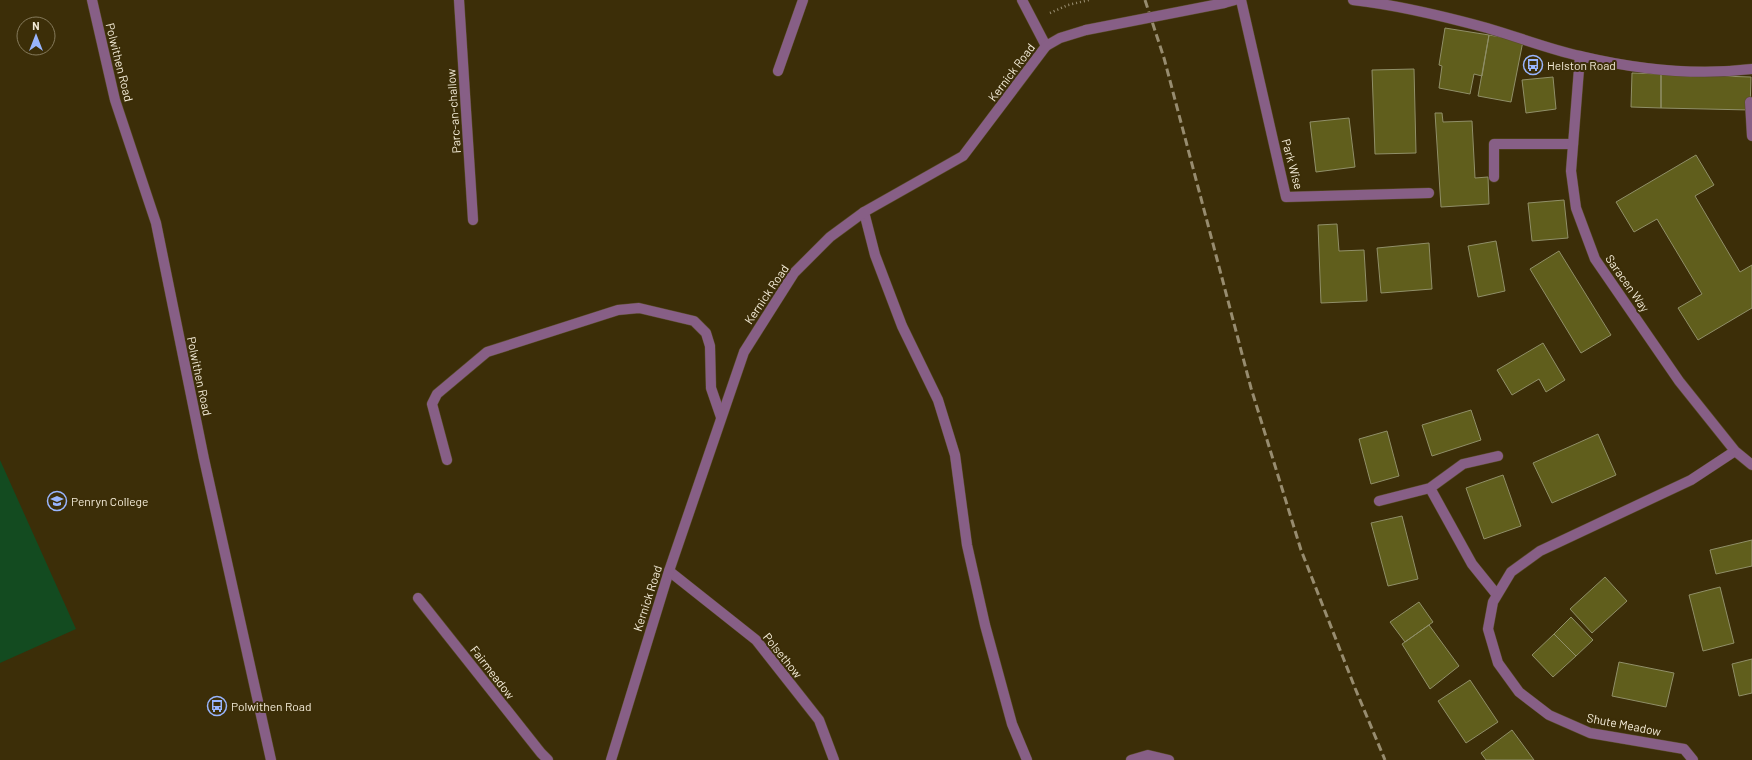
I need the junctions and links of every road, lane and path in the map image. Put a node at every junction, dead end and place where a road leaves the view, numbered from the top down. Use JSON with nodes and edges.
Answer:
{"nodes":[{"id":1,"x":92,"y":0,"type":"edge"},
{"id":2,"x":459,"y":0,"type":"edge"},
{"id":3,"x":803,"y":0,"type":"edge"},
{"id":4,"x":1022,"y":0,"type":"edge"},
{"id":5,"x":1090,"y":0,"type":"edge"},
{"id":6,"x":1235,"y":0,"type":"edge"},
{"id":7,"x":1241,"y":0,"type":"edge"},
{"id":8,"x":1353,"y":0,"type":"edge"},
{"id":9,"x":1068,"y":5,"type":"dead end"},
{"id":10,"x":1046,"y":46,"type":"junction"},
{"id":11,"x":1580,"y":56,"type":"junction"},
{"id":12,"x":1752,"y":69,"type":"edge"},
{"id":13,"x":778,"y":71,"type":"dead end"},
{"id":14,"x":1750,"y":102,"type":"dead end"},
{"id":15,"x":1752,"y":136,"type":"edge"},
{"id":16,"x":1573,"y":144,"type":"junction"},
{"id":17,"x":1494,"y":177,"type":"dead end"},
{"id":18,"x":1429,"y":193,"type":"dead end"},
{"id":19,"x":864,"y":212,"type":"junction"},
{"id":20,"x":473,"y":220,"type":"dead end"},
{"id":21,"x":721,"y":417,"type":"junction"},
{"id":22,"x":1735,"y":451,"type":"junction"},
{"id":23,"x":1498,"y":456,"type":"dead end"},
{"id":24,"x":447,"y":460,"type":"dead end"},
{"id":25,"x":1752,"y":465,"type":"edge"},
{"id":26,"x":1430,"y":488,"type":"junction"},
{"id":27,"x":1379,"y":501,"type":"dead end"},
{"id":28,"x":669,"y":571,"type":"junction"},
{"id":29,"x":1497,"y":595,"type":"junction"},
{"id":30,"x":418,"y":598,"type":"dead end"},
{"id":31,"x":270,"y":760,"type":"edge"},
{"id":32,"x":548,"y":760,"type":"edge"},
{"id":33,"x":611,"y":760,"type":"edge"},
{"id":34,"x":834,"y":760,"type":"edge"},
{"id":35,"x":1027,"y":760,"type":"edge"},
{"id":36,"x":1131,"y":760,"type":"edge"},
{"id":37,"x":1169,"y":760,"type":"edge"},
{"id":38,"x":1693,"y":760,"type":"edge"}],
"edges":[{"from":1,"to":31,"type":"street","name":"Polwithen Road"},
{"from":2,"to":20,"type":"street","name":"Parc-an-challow"},
{"from":3,"to":13,"type":"street"},
{"from":4,"to":10,"type":"street"},
{"from":5,"to":9,"type":"path"},
{"from":6,"to":10,"type":"street","name":"Kernick Road","bridge":true},
{"from":7,"to":18,"type":"street","name":"Park Wise"},
{"from":8,"to":11,"type":"street"},
{"from":10,"to":19,"type":"street","name":"Kernick Road"},
{"from":11,"to":12,"type":"street"},
{"from":11,"to":16,"type":"street","name":"Saracen Way"},
{"from":14,"to":15,"type":"street"},
{"from":16,"to":17,"type":"street"},
{"from":16,"to":22,"type":"street","name":"Saracen Way"},
{"from":19,"to":21,"type":"street","name":"Kernick Road"},
{"from":19,"to":35,"type":"street"},
{"from":21,"to":24,"type":"street"},
{"from":21,"to":28,"type":"street","name":"Kernick Road"},
{"from":22,"to":25,"type":"street","name":"Saracen Way"},
{"from":22,"to":29,"type":"street","name":"Shute Meadow"},
{"from":23,"to":26,"type":"street"},
{"from":26,"to":27,"type":"street"},
{"from":26,"to":29,"type":"street"},
{"from":28,"to":33,"type":"street","name":"Kernick Road"},
{"from":28,"to":34,"type":"street","name":"Polsethow"},
{"from":29,"to":38,"type":"street","name":"Shute Meadow"},
{"from":30,"to":32,"type":"street","name":"Fairmeadow"},
{"from":36,"to":37,"type":"street"}]}
